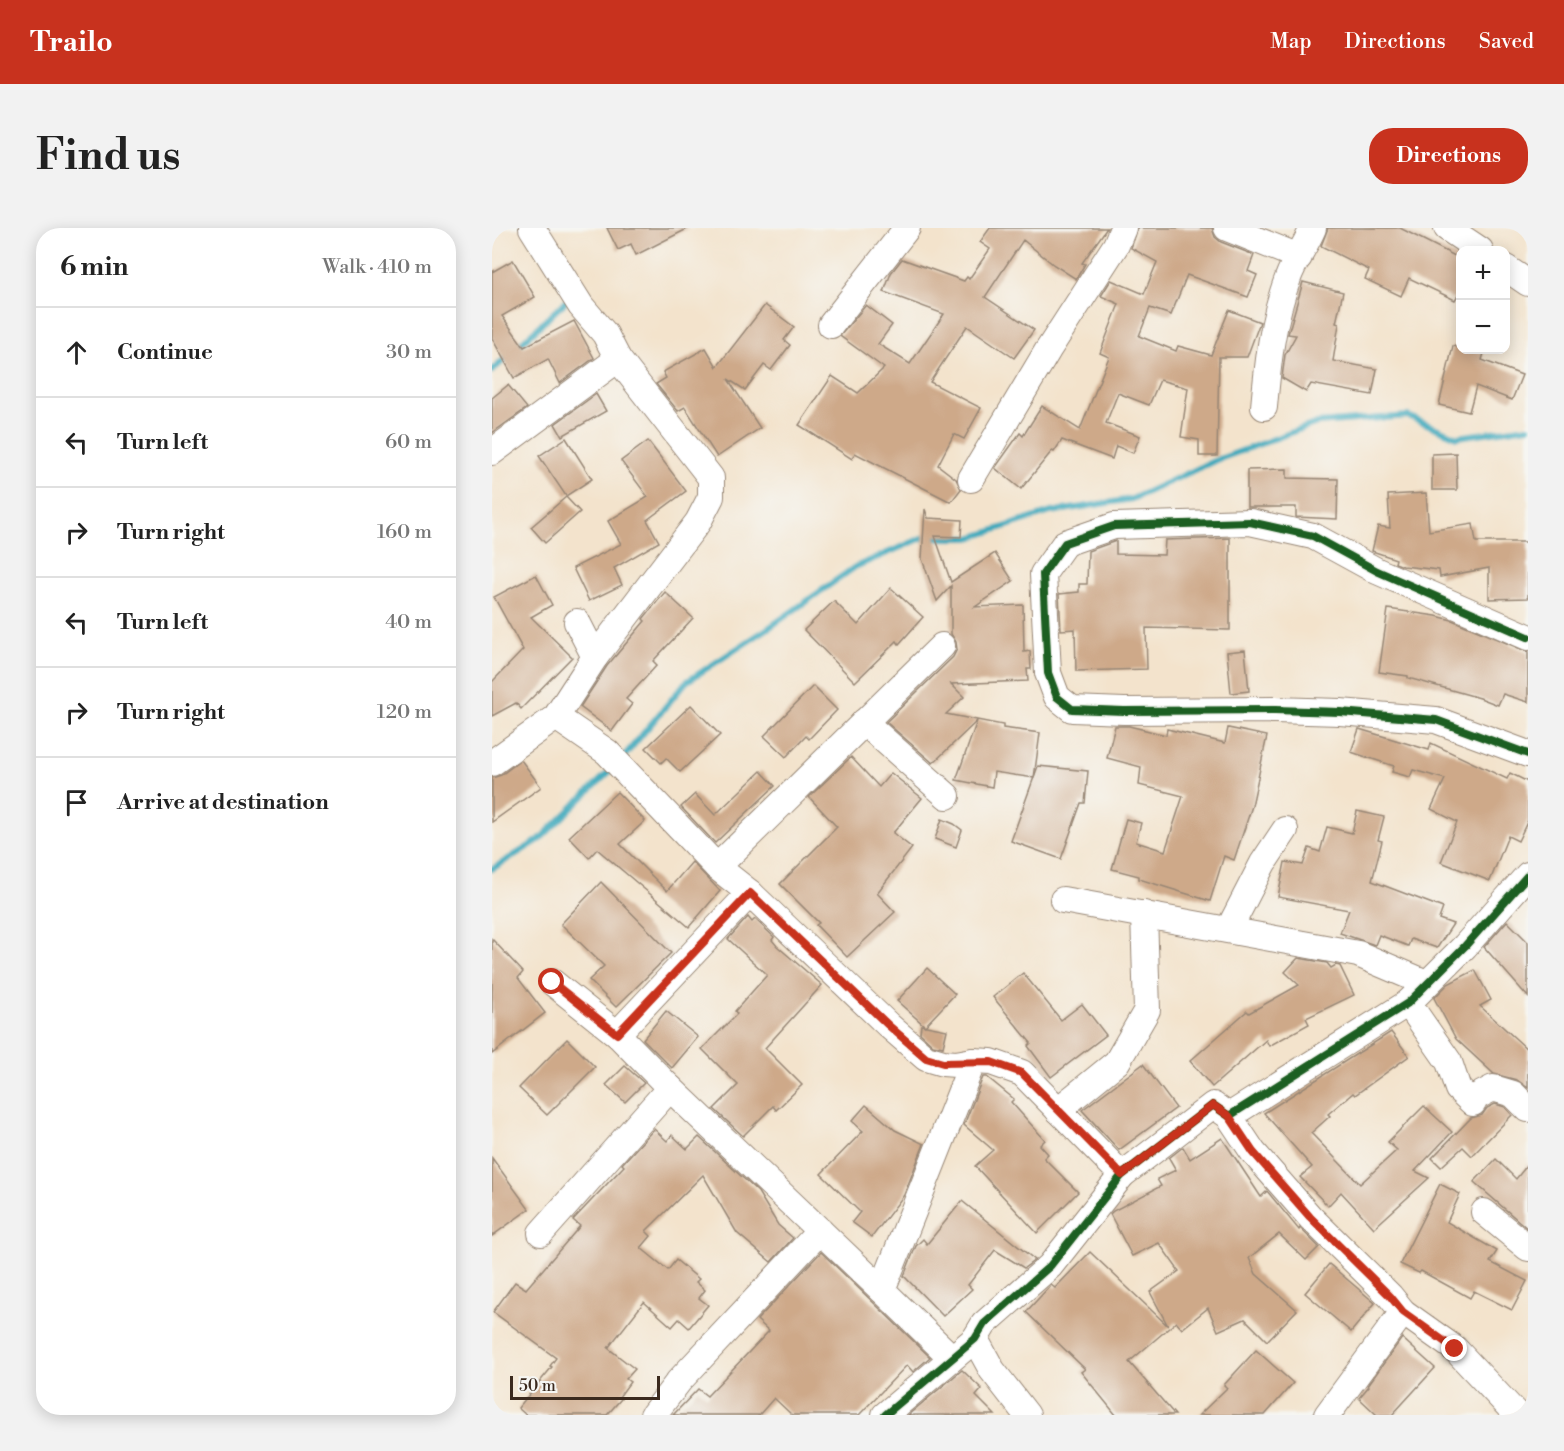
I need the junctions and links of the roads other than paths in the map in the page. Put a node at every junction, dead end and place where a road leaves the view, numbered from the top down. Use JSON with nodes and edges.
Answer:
{"nodes":[{"id":1,"x":532,"y":228,"type":"edge"},
{"id":2,"x":908,"y":228,"type":"edge"},
{"id":3,"x":1123,"y":228,"type":"edge"},
{"id":4,"x":1227,"y":228,"type":"edge"},
{"id":5,"x":1313,"y":228,"type":"edge"},
{"id":6,"x":1299,"y":257,"type":"junction"},
{"id":7,"x":1510,"y":271,"type":"edge"},
{"id":8,"x":1528,"y":283,"type":"edge"},
{"id":9,"x":831,"y":325,"type":"dead end"},
{"id":10,"x":618,"y":359,"type":"junction"},
{"id":11,"x":1264,"y":407,"type":"dead end"},
{"id":12,"x":492,"y":452,"type":"edge"},
{"id":13,"x":971,"y":479,"type":"dead end"},
{"id":14,"x":577,"y":622,"type":"dead end"},
{"id":15,"x":1528,"y":637,"type":"edge"},
{"id":16,"x":942,"y":646,"type":"dead end"},
{"id":17,"x":595,"y":657,"type":"junction"},
{"id":18,"x":556,"y":717,"type":"junction"},
{"id":19,"x":864,"y":722,"type":"junction"},
{"id":20,"x":1528,"y":754,"type":"edge"},
{"id":21,"x":492,"y":763,"type":"edge"},
{"id":22,"x":947,"y":796,"type":"dead end"},
{"id":23,"x":1285,"y":830,"type":"dead end"},
{"id":24,"x":717,"y":867,"type":"junction"},
{"id":25,"x":1528,"y":875,"type":"edge"},
{"id":26,"x":750,"y":893,"type":"junction"},
{"id":27,"x":1063,"y":900,"type":"dead end"},
{"id":28,"x":1144,"y":914,"type":"junction"},
{"id":29,"x":1229,"y":930,"type":"junction"},
{"id":30,"x":552,"y":982,"type":"dead end"},
{"id":31,"x":1426,"y":983,"type":"junction"},
{"id":32,"x":1408,"y":1002,"type":"junction"},
{"id":33,"x":617,"y":1034,"type":"junction"},
{"id":34,"x":973,"y":1061,"type":"junction"},
{"id":35,"x":670,"y":1088,"type":"junction"},
{"id":36,"x":1528,"y":1109,"type":"edge"},
{"id":37,"x":1058,"y":1110,"type":"junction"},
{"id":38,"x":1229,"y":1116,"type":"junction"},
{"id":39,"x":1122,"y":1175,"type":"junction"},
{"id":40,"x":1484,"y":1212,"type":"dead end"},
{"id":41,"x":820,"y":1231,"type":"junction"},
{"id":42,"x":541,"y":1233,"type":"dead end"},
{"id":43,"x":1528,"y":1248,"type":"edge"},
{"id":44,"x":882,"y":1290,"type":"junction"},
{"id":45,"x":1403,"y":1312,"type":"junction"},
{"id":46,"x":975,"y":1339,"type":"junction"},
{"id":47,"x":952,"y":1358,"type":"junction"},
{"id":48,"x":653,"y":1415,"type":"edge"},
{"id":49,"x":885,"y":1415,"type":"edge"},
{"id":50,"x":1027,"y":1415,"type":"edge"},
{"id":51,"x":1328,"y":1415,"type":"edge"},
{"id":52,"x":1517,"y":1415,"type":"edge"}],
"edges":[{"from":1,"to":10,"type":"street"},
{"from":2,"to":9,"type":"street"},
{"from":3,"to":13,"type":"street"},
{"from":4,"to":6,"type":"street"},
{"from":5,"to":6,"type":"street"},
{"from":6,"to":11,"type":"street"},
{"from":7,"to":8,"type":"street"},
{"from":10,"to":12,"type":"street"},
{"from":10,"to":17,"type":"street"},
{"from":14,"to":17,"type":"street"},
{"from":15,"to":20,"type":"street"},
{"from":16,"to":19,"type":"street"},
{"from":17,"to":18,"type":"street"},
{"from":18,"to":21,"type":"street"},
{"from":18,"to":24,"type":"street"},
{"from":19,"to":22,"type":"street"},
{"from":19,"to":24,"type":"street"},
{"from":23,"to":29,"type":"street"},
{"from":24,"to":26,"type":"street"},
{"from":25,"to":31,"type":"street"},
{"from":26,"to":33,"type":"street"},
{"from":26,"to":34,"type":"street"},
{"from":27,"to":28,"type":"street"},
{"from":28,"to":29,"type":"street"},
{"from":28,"to":37,"type":"street"},
{"from":29,"to":31,"type":"street"},
{"from":30,"to":33,"type":"street"},
{"from":31,"to":32,"type":"street"},
{"from":32,"to":36,"type":"street"},
{"from":32,"to":38,"type":"street"},
{"from":33,"to":35,"type":"street"},
{"from":34,"to":37,"type":"street"},
{"from":34,"to":44,"type":"street"},
{"from":35,"to":41,"type":"street"},
{"from":35,"to":42,"type":"street"},
{"from":37,"to":39,"type":"street"},
{"from":38,"to":39,"type":"street"},
{"from":38,"to":45,"type":"street"},
{"from":39,"to":46,"type":"street"},
{"from":40,"to":43,"type":"street"},
{"from":41,"to":44,"type":"street"},
{"from":41,"to":48,"type":"street"},
{"from":44,"to":47,"type":"street"},
{"from":45,"to":51,"type":"street"},
{"from":45,"to":52,"type":"street"},
{"from":46,"to":47,"type":"street"},
{"from":46,"to":50,"type":"street"},
{"from":47,"to":49,"type":"street"}]}
